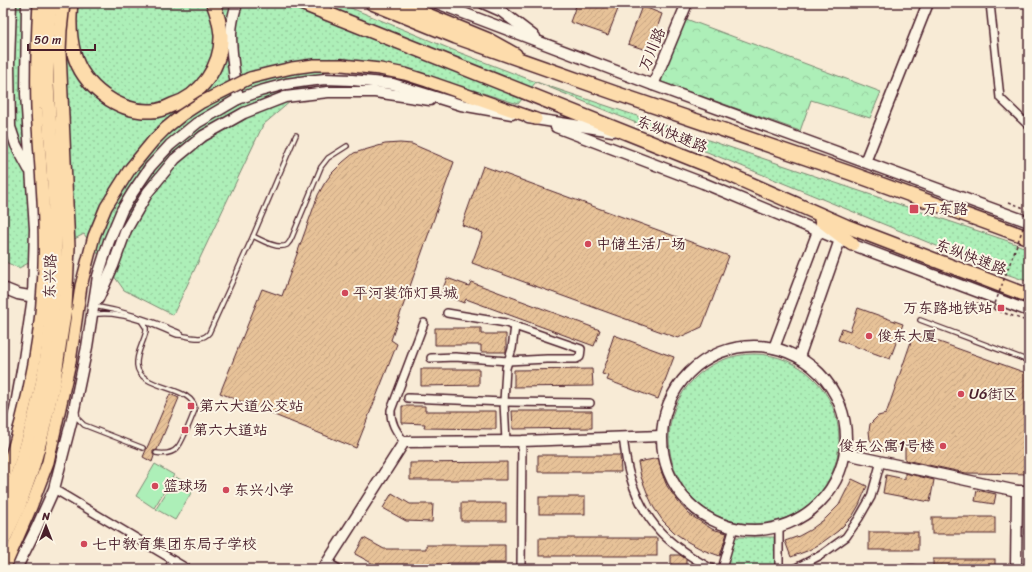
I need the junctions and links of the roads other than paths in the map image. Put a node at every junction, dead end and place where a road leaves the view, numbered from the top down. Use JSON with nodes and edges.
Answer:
{"nodes":[{"id":1,"x":11,"y":3,"type":"edge"},
{"id":2,"x":27,"y":3,"type":"edge"},
{"id":3,"x":39,"y":3,"type":"edge"},
{"id":4,"x":50,"y":3,"type":"edge"},
{"id":5,"x":63,"y":3,"type":"edge"},
{"id":6,"x":71,"y":3,"type":"edge"},
{"id":7,"x":213,"y":3,"type":"edge"},
{"id":8,"x":237,"y":3,"type":"edge"},
{"id":9,"x":301,"y":3,"type":"edge"},
{"id":10,"x":372,"y":3,"type":"edge"},
{"id":11,"x":401,"y":3,"type":"edge"},
{"id":12,"x":438,"y":3,"type":"edge"},
{"id":13,"x":483,"y":3,"type":"edge"},
{"id":14,"x":687,"y":3,"type":"edge"},
{"id":15,"x":928,"y":3,"type":"edge"},
{"id":16,"x":990,"y":3,"type":"edge"},
{"id":17,"x":543,"y":43,"type":"junction"},
{"id":18,"x":541,"y":67,"type":"junction"},
{"id":19,"x":653,"y":85,"type":"junction"},
{"id":20,"x":238,"y":99,"type":"junction"},
{"id":21,"x":461,"y":105,"type":"junction"},
{"id":22,"x":536,"y":119,"type":"junction"},
{"id":23,"x":1029,"y":126,"type":"edge"},
{"id":24,"x":629,"y":134,"type":"junction"},
{"id":25,"x":296,"y":135,"type":"dead end"},
{"id":26,"x":347,"y":146,"type":"dead end"},
{"id":27,"x":865,"y":162,"type":"junction"},
{"id":28,"x":31,"y":171,"type":"junction"},
{"id":29,"x":1029,"y":222,"type":"edge"},
{"id":30,"x":821,"y":223,"type":"junction"},
{"id":31,"x":253,"y":236,"type":"junction"},
{"id":32,"x":845,"y":237,"type":"junction"},
{"id":33,"x":1029,"y":238,"type":"edge"},
{"id":34,"x":34,"y":270,"type":"junction"},
{"id":35,"x":3,"y":288,"type":"edge"},
{"id":36,"x":3,"y":293,"type":"edge"},
{"id":37,"x":1029,"y":296,"type":"edge"},
{"id":38,"x":46,"y":299,"type":"junction"},
{"id":39,"x":32,"y":302,"type":"junction"},
{"id":40,"x":93,"y":308,"type":"junction"},
{"id":41,"x":1029,"y":311,"type":"edge"},
{"id":42,"x":446,"y":313,"type":"dead end"},
{"id":43,"x":920,"y":320,"type":"dead end"},
{"id":44,"x":142,"y":321,"type":"junction"},
{"id":45,"x":424,"y":323,"type":"dead end"},
{"id":46,"x":515,"y":326,"type":"junction"},
{"id":47,"x":182,"y":335,"type":"junction"},
{"id":48,"x":774,"y":348,"type":"junction"},
{"id":49,"x":799,"y":357,"type":"junction"},
{"id":50,"x":430,"y":358,"type":"dead end"},
{"id":51,"x":1029,"y":361,"type":"edge"},
{"id":52,"x":508,"y":362,"type":"junction"},
{"id":53,"x":77,"y":397,"type":"junction"},
{"id":54,"x":408,"y":398,"type":"dead end"},
{"id":55,"x":504,"y":402,"type":"junction"},
{"id":56,"x":590,"y":403,"type":"dead end"},
{"id":57,"x":661,"y":436,"type":"junction"},
{"id":58,"x":623,"y":437,"type":"junction"},
{"id":59,"x":506,"y":441,"type":"junction"},
{"id":60,"x":522,"y":441,"type":"junction"},
{"id":61,"x":404,"y":442,"type":"junction"},
{"id":62,"x":143,"y":448,"type":"dead end"},
{"id":63,"x":3,"y":450,"type":"edge"},
{"id":64,"x":156,"y":453,"type":"dead end"},
{"id":65,"x":846,"y":454,"type":"junction"},
{"id":66,"x":881,"y":461,"type":"junction"},
{"id":67,"x":3,"y":480,"type":"edge"},
{"id":68,"x":54,"y":489,"type":"junction"},
{"id":69,"x":1017,"y":491,"type":"junction"},
{"id":70,"x":1029,"y":491,"type":"edge"},
{"id":71,"x":3,"y":513,"type":"edge"},
{"id":72,"x":734,"y":527,"type":"junction"},
{"id":73,"x":779,"y":527,"type":"junction"},
{"id":74,"x":3,"y":541,"type":"edge"},
{"id":75,"x":172,"y":559,"type":"junction"},
{"id":76,"x":326,"y":566,"type":"edge"},
{"id":77,"x":4,"y":569,"type":"edge"},
{"id":78,"x":16,"y":569,"type":"edge"},
{"id":79,"x":166,"y":569,"type":"edge"},
{"id":80,"x":188,"y":569,"type":"edge"},
{"id":81,"x":339,"y":569,"type":"edge"},
{"id":82,"x":521,"y":569,"type":"edge"},
{"id":83,"x":712,"y":569,"type":"edge"},
{"id":84,"x":722,"y":569,"type":"edge"},
{"id":85,"x":779,"y":569,"type":"edge"},
{"id":86,"x":794,"y":569,"type":"edge"},
{"id":87,"x":1016,"y":569,"type":"edge"}],
"edges":[{"from":1,"to":28,"type":"street"},
{"from":2,"to":28,"type":"street"},
{"from":3,"to":67,"type":"main road","bridge":true},
{"from":4,"to":71,"type":"highway","name":"东兴路","bridge":true},
{"from":5,"to":74,"type":"highway","name":"东兴路","bridge":true},
{"from":6,"to":7,"type":"highway"},
{"from":8,"to":20,"type":"street"},
{"from":9,"to":24,"type":"highway","name":"东纵快速路"},
{"from":10,"to":18,"type":"highway","name":"东纵快速路"},
{"from":11,"to":18,"type":"main road"},
{"from":12,"to":17,"type":"street"},
{"from":13,"to":17,"type":"street"},
{"from":14,"to":19,"type":"street","name":"万川路"},
{"from":15,"to":27,"type":"street"},
{"from":16,"to":23,"type":"street"},
{"from":17,"to":19,"type":"street"},
{"from":18,"to":33,"type":"highway","name":"东纵快速路"},
{"from":19,"to":27,"type":"street"},
{"from":20,"to":21,"type":"street"},
{"from":20,"to":40,"type":"street"},
{"from":21,"to":22,"type":"street"},
{"from":21,"to":40,"type":"street"},
{"from":22,"to":24,"type":"street"},
{"from":22,"to":30,"type":"street"},
{"from":22,"to":77,"type":"main road","bridge":true},
{"from":24,"to":30,"type":"highway","name":"东纵快速路"},
{"from":25,"to":31,"type":"lane"},
{"from":26,"to":31,"type":"lane"},
{"from":27,"to":29,"type":"street"},
{"from":28,"to":34,"type":"street"},
{"from":30,"to":32,"type":"highway","name":"东纵快速路"},
{"from":30,"to":48,"type":"street"},
{"from":31,"to":47,"type":"lane"},
{"from":32,"to":37,"type":"highway","name":"东纵快速路"},
{"from":32,"to":41,"type":"street"},
{"from":32,"to":49,"type":"street"},
{"from":34,"to":38,"type":"street"},
{"from":34,"to":39,"type":"street"},
{"from":35,"to":39,"type":"street"},
{"from":36,"to":39,"type":"street"},
{"from":38,"to":39,"type":"street"},
{"from":38,"to":40,"type":"street"},
{"from":39,"to":40,"type":"street"},
{"from":39,"to":63,"type":"street"},
{"from":40,"to":44,"type":"lane"},
{"from":40,"to":47,"type":"lane"},
{"from":40,"to":53,"type":"street"},
{"from":42,"to":46,"type":"street"},
{"from":43,"to":51,"type":"lane"},
{"from":44,"to":47,"type":"lane"},
{"from":44,"to":64,"type":"lane"},
{"from":45,"to":61,"type":"street"},
{"from":46,"to":52,"type":"street"},
{"from":46,"to":52,"type":"street"},
{"from":48,"to":49,"type":"street"},
{"from":48,"to":57,"type":"street"},
{"from":49,"to":65,"type":"street"},
{"from":50,"to":52,"type":"street"},
{"from":52,"to":55,"type":"street"},
{"from":53,"to":62,"type":"lane"},
{"from":53,"to":68,"type":"street"},
{"from":54,"to":55,"type":"street"},
{"from":55,"to":56,"type":"street"},
{"from":55,"to":59,"type":"street"},
{"from":57,"to":58,"type":"street"},
{"from":57,"to":72,"type":"street"},
{"from":58,"to":60,"type":"street"},
{"from":58,"to":83,"type":"street"},
{"from":59,"to":60,"type":"street"},
{"from":59,"to":61,"type":"street"},
{"from":60,"to":82,"type":"street"},
{"from":61,"to":76,"type":"street"},
{"from":65,"to":66,"type":"street"},
{"from":65,"to":73,"type":"street"},
{"from":66,"to":69,"type":"street"},
{"from":66,"to":86,"type":"street"},
{"from":68,"to":75,"type":"street"},
{"from":68,"to":78,"type":"street"},
{"from":69,"to":70,"type":"street"},
{"from":69,"to":87,"type":"street"},
{"from":72,"to":73,"type":"street"},
{"from":72,"to":84,"type":"street"},
{"from":73,"to":85,"type":"street"},
{"from":75,"to":79,"type":"lane"},
{"from":75,"to":80,"type":"street"},
{"from":76,"to":81,"type":"street"}]}
